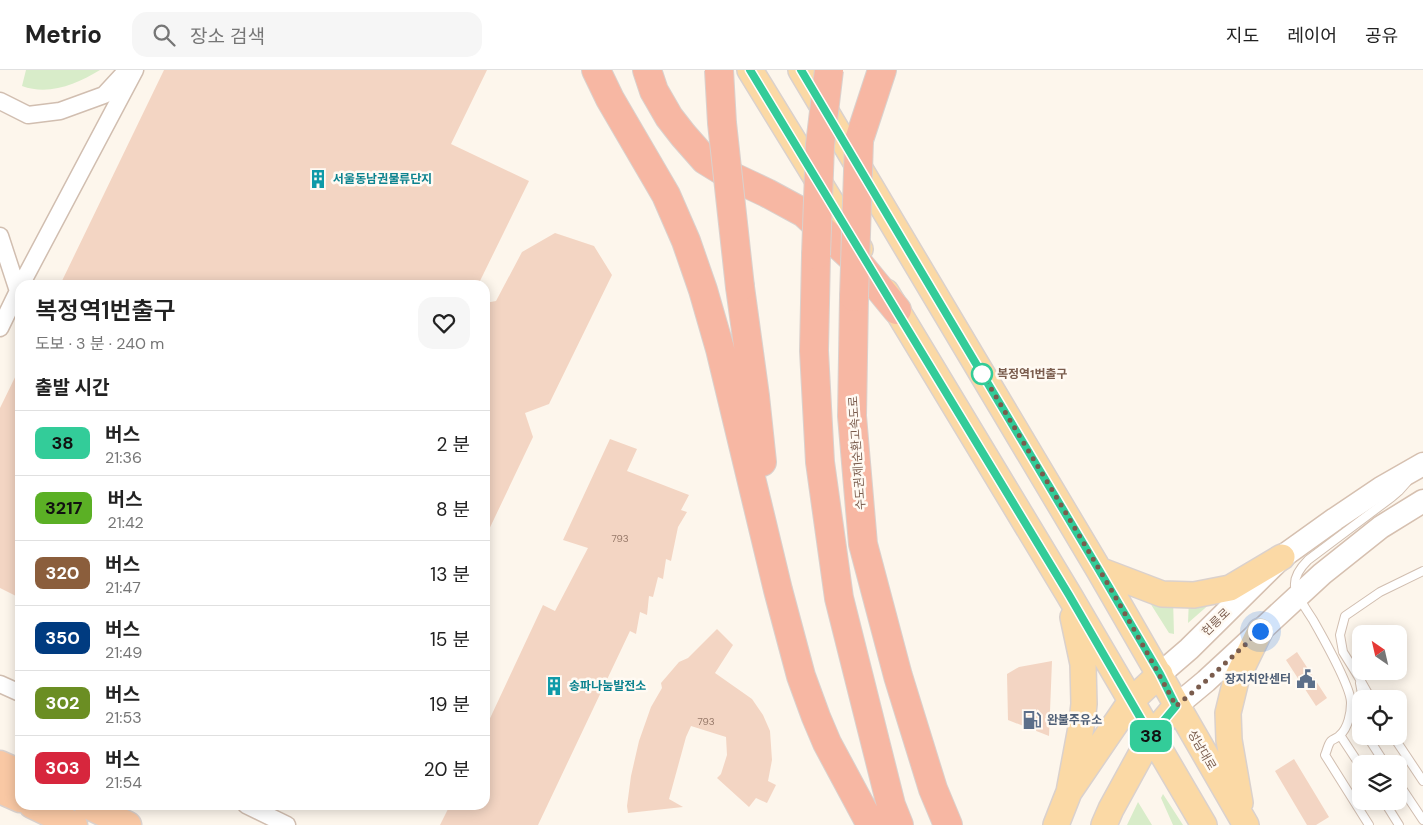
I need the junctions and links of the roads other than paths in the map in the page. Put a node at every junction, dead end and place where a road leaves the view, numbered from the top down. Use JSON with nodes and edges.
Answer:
{"nodes":[{"id":1,"x":127,"y":70,"type":"edge"},
{"id":2,"x":135,"y":70,"type":"edge"},
{"id":3,"x":596,"y":70,"type":"edge"},
{"id":4,"x":647,"y":70,"type":"edge"},
{"id":5,"x":719,"y":70,"type":"edge"},
{"id":6,"x":750,"y":70,"type":"edge"},
{"id":7,"x":800,"y":70,"type":"edge"},
{"id":8,"x":829,"y":70,"type":"edge"},
{"id":9,"x":872,"y":70,"type":"edge"},
{"id":10,"x":882,"y":70,"type":"edge"},
{"id":11,"x":0,"y":101,"type":"edge"},
{"id":12,"x":859,"y":140,"type":"junction"},
{"id":13,"x":0,"y":236,"type":"edge"},
{"id":14,"x":17,"y":280,"type":"edge"},
{"id":15,"x":24,"y":280,"type":"edge"},
{"id":16,"x":15,"y":298,"type":"edge"},
{"id":17,"x":897,"y":310,"type":"junction"},
{"id":18,"x":0,"y":328,"type":"edge"},
{"id":19,"x":1419,"y":466,"type":"edge"},
{"id":20,"x":1423,"y":500,"type":"edge"},
{"id":21,"x":1282,"y":557,"type":"junction"},
{"id":22,"x":1099,"y":570,"type":"junction"},
{"id":23,"x":1423,"y":571,"type":"edge"},
{"id":24,"x":774,"y":572,"type":"junction"},
{"id":25,"x":1069,"y":595,"type":"junction"},
{"id":26,"x":1299,"y":596,"type":"junction"},
{"id":27,"x":1260,"y":631,"type":"junction"},
{"id":28,"x":1352,"y":667,"type":"edge"},
{"id":29,"x":1160,"y":674,"type":"junction"},
{"id":30,"x":0,"y":684,"type":"edge"},
{"id":31,"x":15,"y":692,"type":"edge"},
{"id":32,"x":1131,"y":701,"type":"junction"},
{"id":33,"x":1176,"y":706,"type":"junction"},
{"id":34,"x":1340,"y":735,"type":"junction"},
{"id":35,"x":1151,"y":736,"type":"junction"},
{"id":36,"x":1399,"y":745,"type":"edge"},
{"id":37,"x":1353,"y":755,"type":"edge"},
{"id":38,"x":0,"y":764,"type":"edge"},
{"id":39,"x":15,"y":771,"type":"edge"},
{"id":40,"x":1423,"y":782,"type":"edge"},
{"id":41,"x":0,"y":790,"type":"edge"},
{"id":42,"x":1069,"y":792,"type":"junction"},
{"id":43,"x":1407,"y":796,"type":"edge"},
{"id":44,"x":15,"y":797,"type":"edge"},
{"id":45,"x":42,"y":810,"type":"edge"},
{"id":46,"x":96,"y":810,"type":"edge"},
{"id":47,"x":256,"y":810,"type":"edge"},
{"id":48,"x":1390,"y":810,"type":"edge"},
{"id":49,"x":1423,"y":820,"type":"edge"},
{"id":50,"x":1244,"y":822,"type":"edge"},
{"id":51,"x":74,"y":825,"type":"edge"},
{"id":52,"x":128,"y":825,"type":"edge"},
{"id":53,"x":287,"y":825,"type":"edge"},
{"id":54,"x":871,"y":825,"type":"edge"},
{"id":55,"x":899,"y":825,"type":"edge"},
{"id":56,"x":948,"y":825,"type":"edge"},
{"id":57,"x":1056,"y":825,"type":"edge"},
{"id":58,"x":1104,"y":825,"type":"edge"},
{"id":59,"x":1204,"y":825,"type":"edge"},
{"id":60,"x":1369,"y":825,"type":"edge"},
{"id":61,"x":1399,"y":825,"type":"edge"}],
"edges":[{"from":1,"to":11,"type":"street"},
{"from":2,"to":15,"type":"street"},
{"from":3,"to":24,"type":"highway"},
{"from":4,"to":17,"type":"highway"},
{"from":5,"to":24,"type":"highway","bridge":true},
{"from":6,"to":17,"type":"main road"},
{"from":7,"to":22,"type":"main road","name":"성남대로"},
{"from":8,"to":55,"type":"highway","bridge":true},
{"from":9,"to":12,"type":"highway","name":"수도권제1순환고속도로"},
{"from":10,"to":12,"type":"highway"},
{"from":12,"to":56,"type":"highway","name":"수도권제1순환고속도로","bridge":true},
{"from":13,"to":14,"type":"street"},
{"from":16,"to":18,"type":"street"},
{"from":17,"to":25,"type":"main road"},
{"from":19,"to":21,"type":"main road","name":"헌릉로"},
{"from":19,"to":26,"type":"lane"},
{"from":20,"to":26,"type":"main road"},
{"from":21,"to":22,"type":"main road"},
{"from":21,"to":29,"type":"main road","name":"헌릉로"},
{"from":22,"to":29,"type":"main road","name":"성남대로"},
{"from":23,"to":28,"type":"lane"},
{"from":24,"to":54,"type":"highway"},
{"from":25,"to":32,"type":"main road"},
{"from":25,"to":42,"type":"main road"},
{"from":26,"to":27,"type":"main road"},
{"from":26,"to":34,"type":"lane"},
{"from":27,"to":33,"type":"main road"},
{"from":27,"to":50,"type":"main road"},
{"from":29,"to":32,"type":"main road","name":"헌릉로"},
{"from":29,"to":33,"type":"main road","name":"성남대로"},
{"from":30,"to":31,"type":"street"},
{"from":32,"to":35,"type":"main road"},
{"from":32,"to":42,"type":"main road","name":"헌릉로"},
{"from":33,"to":35,"type":"main road"},
{"from":33,"to":50,"type":"main road","name":"성남대로"},
{"from":34,"to":37,"type":"lane"},
{"from":34,"to":60,"type":"lane"},
{"from":35,"to":58,"type":"main road"},
{"from":35,"to":59,"type":"main road"},
{"from":36,"to":40,"type":"lane"},
{"from":38,"to":39,"type":"highway"},
{"from":41,"to":44,"type":"highway"},
{"from":42,"to":57,"type":"main road","name":"헌릉로"},
{"from":43,"to":49,"type":"lane"},
{"from":45,"to":51,"type":"highway"},
{"from":46,"to":52,"type":"highway"},
{"from":47,"to":53,"type":"street"},
{"from":48,"to":61,"type":"lane"}]}
